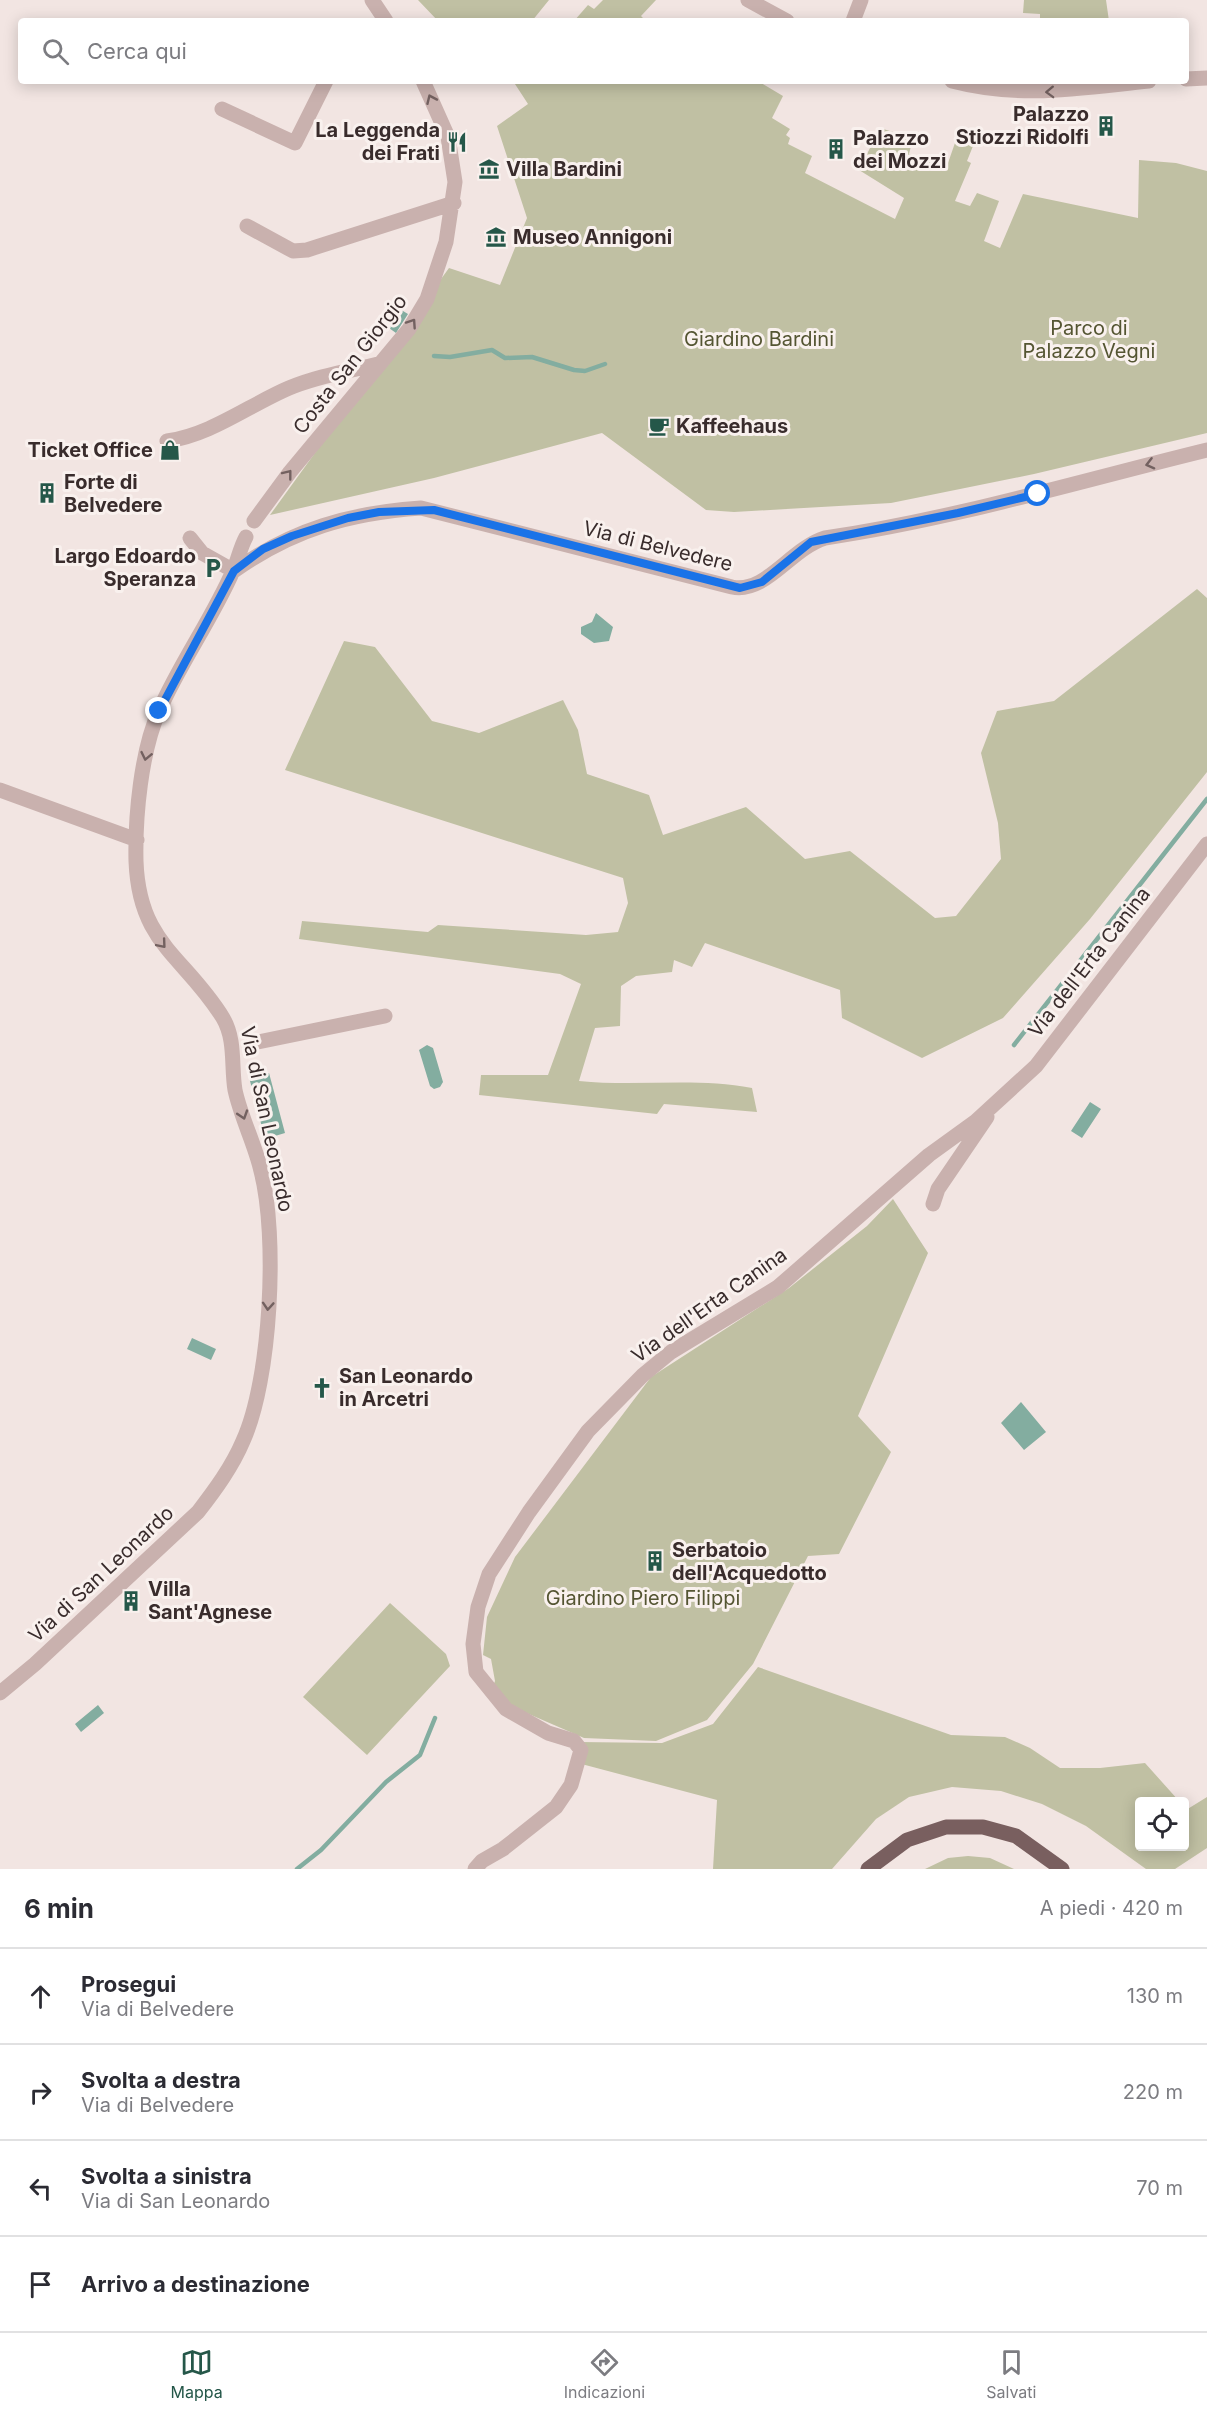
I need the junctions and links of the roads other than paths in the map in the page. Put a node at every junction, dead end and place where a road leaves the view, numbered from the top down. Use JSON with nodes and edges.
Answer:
{"nodes":[{"id":1,"x":748,"y":0,"type":"edge"},
{"id":2,"x":861,"y":0,"type":"edge"},
{"id":3,"x":781,"y":18,"type":"edge"},
{"id":4,"x":854,"y":18,"type":"edge"},
{"id":5,"x":1207,"y":78,"type":"edge"},
{"id":6,"x":1189,"y":79,"type":"edge"},
{"id":7,"x":325,"y":84,"type":"edge"},
{"id":8,"x":424,"y":84,"type":"edge"},
{"id":9,"x":966,"y":84,"type":"edge"},
{"id":10,"x":1121,"y":84,"type":"edge"},
{"id":11,"x":222,"y":109,"type":"dead end"},
{"id":12,"x":453,"y":203,"type":"junction"},
{"id":13,"x":247,"y":226,"type":"dead end"},
{"id":14,"x":378,"y":364,"type":"junction"},
{"id":15,"x":167,"y":441,"type":"dead end"},
{"id":16,"x":1207,"y":450,"type":"edge"},
{"id":17,"x":254,"y":521,"type":"dead end"},
{"id":18,"x":246,"y":537,"type":"dead end"},
{"id":19,"x":190,"y":538,"type":"dead end"},
{"id":20,"x":234,"y":571,"type":"junction"},
{"id":21,"x":0,"y":790,"type":"edge"},
{"id":22,"x":137,"y":840,"type":"junction"},
{"id":23,"x":1207,"y":844,"type":"edge"},
{"id":24,"x":385,"y":1016,"type":"dead end"},
{"id":25,"x":244,"y":1045,"type":"junction"},
{"id":26,"x":999,"y":1100,"type":"junction"},
{"id":27,"x":933,"y":1204,"type":"dead end"},
{"id":28,"x":0,"y":1693,"type":"edge"},
{"id":29,"x":475,"y":1869,"type":"edge"},
{"id":30,"x":868,"y":1869,"type":"edge"},
{"id":31,"x":1062,"y":1869,"type":"edge"}],
"edges":[{"from":1,"to":3,"type":"street"},
{"from":2,"to":4,"type":"street"},
{"from":5,"to":6,"type":"street"},
{"from":7,"to":11,"type":"street"},
{"from":12,"to":8,"type":"street","name":"Costa San Giorgio","one_way":true},
{"from":10,"to":9,"type":"street","one_way":true},
{"from":12,"to":13,"type":"street"},
{"from":14,"to":12,"type":"street","name":"Costa San Giorgio","one_way":true},
{"from":14,"to":15,"type":"street"},
{"from":17,"to":14,"type":"street","name":"Costa San Giorgio","one_way":true},
{"from":16,"to":20,"type":"street","name":"Via di Belvedere","one_way":true},
{"from":18,"to":20,"type":"street"},
{"from":19,"to":20,"type":"street"},
{"from":20,"to":22,"type":"street","name":"Via di San Leonardo","one_way":true},
{"from":21,"to":22,"type":"street"},
{"from":22,"to":25,"type":"street","name":"Via di San Leonardo","one_way":true},
{"from":23,"to":26,"type":"street","name":"Via dell'Erta Canina"},
{"from":24,"to":25,"type":"street"},
{"from":25,"to":28,"type":"street","name":"Via di San Leonardo","one_way":true},
{"from":26,"to":27,"type":"street","name":"Via dell'Erta Canina"},
{"from":26,"to":29,"type":"street","name":"Via dell'Erta Canina"},
{"from":30,"to":31,"type":"main road"}]}
